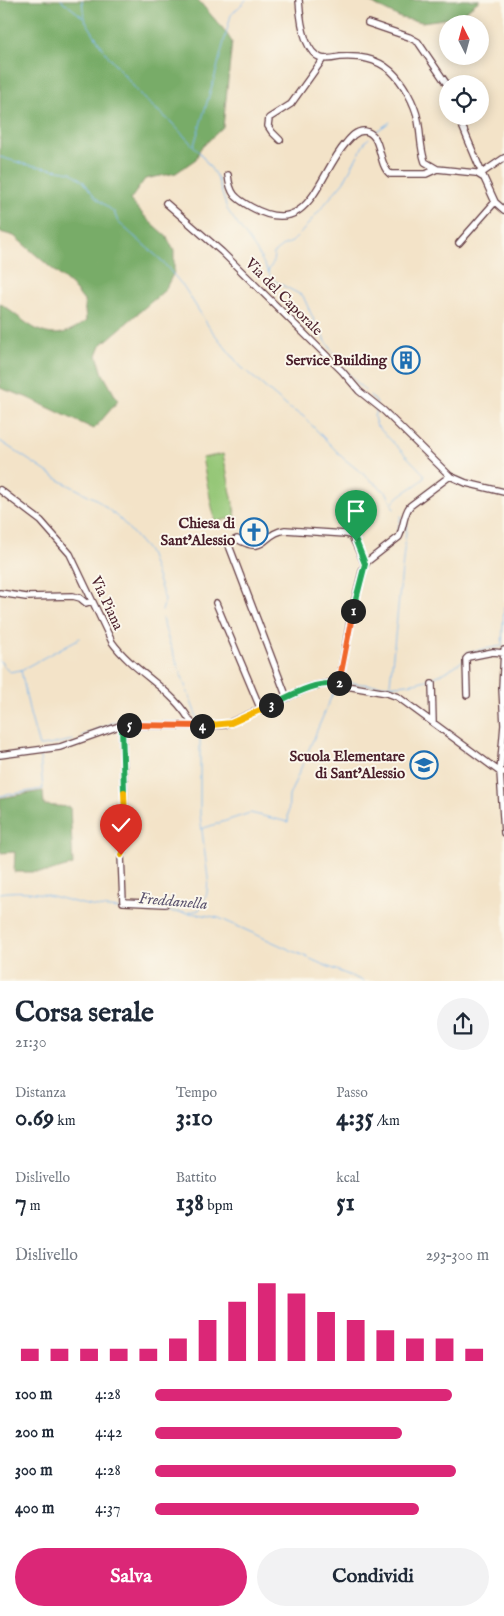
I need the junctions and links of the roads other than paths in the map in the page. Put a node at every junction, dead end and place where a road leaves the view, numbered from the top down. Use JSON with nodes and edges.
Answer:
{"nodes":[{"id":1,"x":299,"y":0,"type":"edge"},
{"id":2,"x":368,"y":22,"type":"dead end"},
{"id":3,"x":323,"y":59,"type":"junction"},
{"id":4,"x":440,"y":75,"type":"edge"},
{"id":5,"x":462,"y":125,"type":"edge"},
{"id":6,"x":280,"y":140,"type":"dead end"},
{"id":7,"x":504,"y":158,"type":"edge"},
{"id":8,"x":437,"y":169,"type":"junction"},
{"id":9,"x":228,"y":175,"type":"dead end"},
{"id":10,"x":483,"y":176,"type":"junction"},
{"id":11,"x":495,"y":202,"type":"junction"},
{"id":12,"x":166,"y":203,"type":"dead end"},
{"id":13,"x":504,"y":210,"type":"edge"},
{"id":14,"x":459,"y":242,"type":"dead end"},
{"id":15,"x":450,"y":476,"type":"junction"},
{"id":16,"x":0,"y":490,"type":"edge"},
{"id":17,"x":504,"y":492,"type":"edge"},
{"id":18,"x":365,"y":564,"type":"junction"},
{"id":19,"x":0,"y":593,"type":"edge"},
{"id":20,"x":92,"y":601,"type":"junction"},
{"id":21,"x":216,"y":603,"type":"dead end"},
{"id":22,"x":504,"y":652,"type":"edge"},
{"id":23,"x":338,"y":683,"type":"junction"},
{"id":24,"x":432,"y":684,"type":"dead end"},
{"id":25,"x":467,"y":695,"type":"dead end"},
{"id":26,"x":287,"y":698,"type":"junction"},
{"id":27,"x":261,"y":710,"type":"junction"},
{"id":28,"x":433,"y":722,"type":"junction"},
{"id":29,"x":122,"y":726,"type":"junction"},
{"id":30,"x":193,"y":726,"type":"junction"},
{"id":31,"x":0,"y":755,"type":"edge"},
{"id":32,"x":502,"y":772,"type":"edge"},
{"id":33,"x":504,"y":833,"type":"edge"},
{"id":34,"x":165,"y":904,"type":"dead end"}],
"edges":[{"from":1,"to":3,"type":"street"},
{"from":2,"to":4,"type":"street"},
{"from":3,"to":6,"type":"street"},
{"from":3,"to":8,"type":"street"},
{"from":5,"to":10,"type":"street"},
{"from":7,"to":10,"type":"street"},
{"from":8,"to":9,"type":"street"},
{"from":8,"to":10,"type":"street"},
{"from":10,"to":11,"type":"street"},
{"from":11,"to":13,"type":"street"},
{"from":11,"to":14,"type":"street"},
{"from":12,"to":15,"type":"street","name":"Via del Caporale"},
{"from":15,"to":17,"type":"street","name":"Via del Caporale"},
{"from":15,"to":18,"type":"street"},
{"from":16,"to":20,"type":"street","name":"Via Piana"},
{"from":18,"to":23,"type":"street"},
{"from":18,"to":26,"type":"street"},
{"from":19,"to":20,"type":"street"},
{"from":20,"to":30,"type":"street","name":"Via Piana"},
{"from":21,"to":27,"type":"street"},
{"from":22,"to":25,"type":"street"},
{"from":22,"to":32,"type":"street"},
{"from":23,"to":26,"type":"street"},
{"from":23,"to":28,"type":"street"},
{"from":24,"to":28,"type":"street"},
{"from":26,"to":27,"type":"street"},
{"from":27,"to":30,"type":"street"},
{"from":28,"to":32,"type":"street"},
{"from":29,"to":30,"type":"street"},
{"from":29,"to":31,"type":"street"},
{"from":29,"to":34,"type":"street"},
{"from":32,"to":33,"type":"street"}]}
